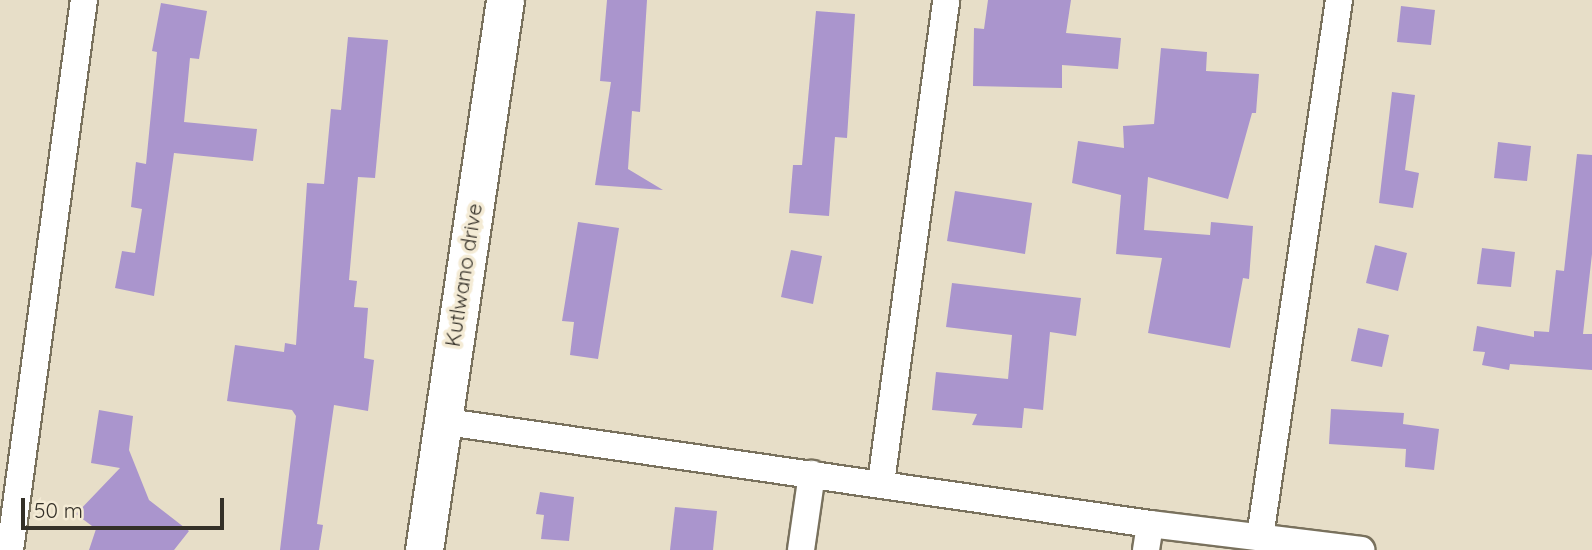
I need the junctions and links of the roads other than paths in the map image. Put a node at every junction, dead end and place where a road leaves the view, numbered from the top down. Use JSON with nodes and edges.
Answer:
{"nodes":[{"id":1,"x":84,"y":0,"type":"edge"},
{"id":2,"x":505,"y":0,"type":"edge"},
{"id":3,"x":946,"y":0,"type":"edge"},
{"id":4,"x":1339,"y":0,"type":"edge"},
{"id":5,"x":440,"y":421,"type":"junction"},
{"id":6,"x":812,"y":474,"type":"junction"},
{"id":7,"x":881,"y":483,"type":"junction"},
{"id":8,"x":1148,"y":537,"type":"edge"},
{"id":9,"x":1260,"y":537,"type":"junction"},
{"id":10,"x":10,"y":550,"type":"edge"},
{"id":11,"x":424,"y":550,"type":"edge"},
{"id":12,"x":801,"y":550,"type":"edge"},
{"id":13,"x":1361,"y":550,"type":"edge"}],
"edges":[{"from":1,"to":10,"type":"street"},
{"from":2,"to":5,"type":"street","name":"Kutlwano drive"},
{"from":3,"to":7,"type":"street"},
{"from":4,"to":9,"type":"street"},
{"from":5,"to":6,"type":"street"},
{"from":5,"to":11,"type":"street","name":"Kutlwano drive"},
{"from":6,"to":7,"type":"street"},
{"from":6,"to":12,"type":"street"},
{"from":7,"to":8,"type":"street"},
{"from":8,"to":9,"type":"street"},
{"from":9,"to":13,"type":"street"}]}
